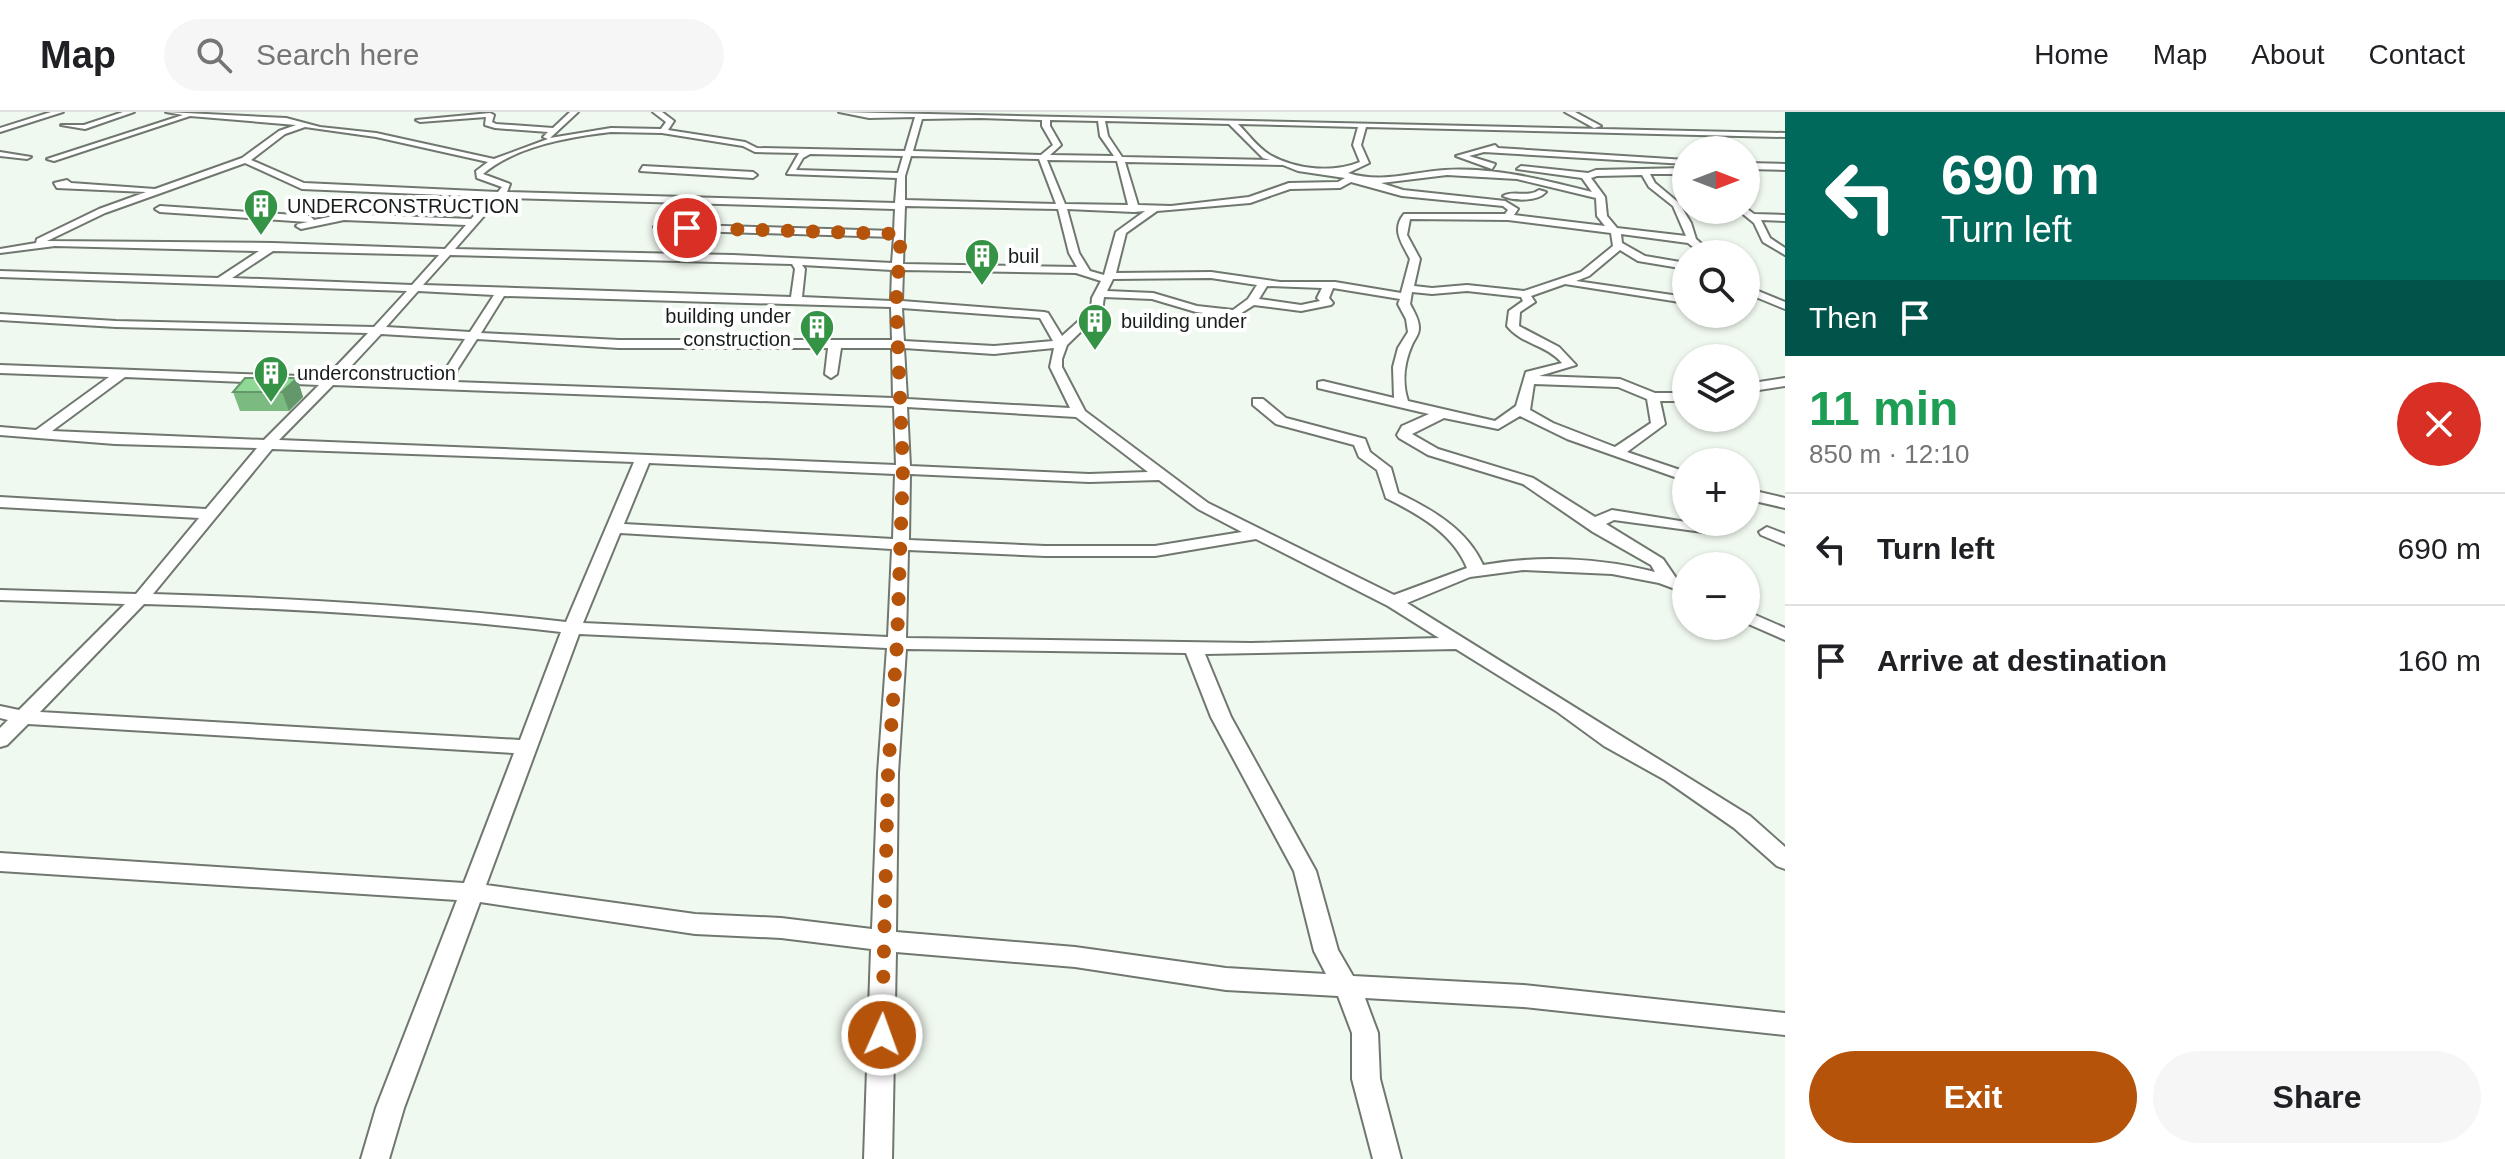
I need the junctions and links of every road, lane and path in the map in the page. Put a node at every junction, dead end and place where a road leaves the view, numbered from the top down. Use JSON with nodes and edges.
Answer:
{"nodes":[{"id":1,"x":59,"y":112,"type":"edge"},
{"id":2,"x":130,"y":112,"type":"edge"},
{"id":3,"x":170,"y":112,"type":"edge"},
{"id":4,"x":504,"y":112,"type":"edge"},
{"id":5,"x":574,"y":112,"type":"edge"},
{"id":6,"x":657,"y":112,"type":"edge"},
{"id":7,"x":843,"y":112,"type":"edge"},
{"id":8,"x":962,"y":112,"type":"edge"},
{"id":9,"x":1342,"y":112,"type":"edge"},
{"id":10,"x":1569,"y":112,"type":"edge"},
{"id":11,"x":193,"y":114,"type":"edge"},
{"id":12,"x":930,"y":115,"type":"junction"},
{"id":13,"x":1426,"y":115,"type":"dead end"},
{"id":14,"x":289,"y":116,"type":"edge"},
{"id":15,"x":993,"y":116,"type":"junction"},
{"id":16,"x":1041,"y":116,"type":"edge"},
{"id":17,"x":1101,"y":119,"type":"junction"},
{"id":18,"x":420,"y":120,"type":"dead end"},
{"id":19,"x":1231,"y":122,"type":"junction"},
{"id":20,"x":1359,"y":124,"type":"junction"},
{"id":21,"x":65,"y":125,"type":"dead end"},
{"id":22,"x":305,"y":125,"type":"junction"},
{"id":23,"x":1442,"y":126,"type":"junction"},
{"id":24,"x":1492,"y":126,"type":"junction"},
{"id":25,"x":1598,"y":128,"type":"junction"},
{"id":26,"x":0,"y":130,"type":"edge"},
{"id":27,"x":554,"y":130,"type":"junction"},
{"id":28,"x":664,"y":130,"type":"junction"},
{"id":29,"x":1785,"y":135,"type":"edge"},
{"id":30,"x":546,"y":140,"type":"junction"},
{"id":31,"x":1485,"y":150,"type":"junction"},
{"id":32,"x":807,"y":153,"type":"junction"},
{"id":33,"x":0,"y":154,"type":"edge"},
{"id":34,"x":456,"y":154,"type":"junction"},
{"id":35,"x":906,"y":155,"type":"junction"},
{"id":36,"x":27,"y":157,"type":"dead end"},
{"id":37,"x":1042,"y":158,"type":"junction"},
{"id":38,"x":51,"y":159,"type":"dead end"},
{"id":39,"x":1120,"y":159,"type":"junction"},
{"id":40,"x":245,"y":160,"type":"junction"},
{"id":41,"x":1672,"y":161,"type":"edge"},
{"id":42,"x":497,"y":162,"type":"junction"},
{"id":43,"x":1282,"y":163,"type":"junction"},
{"id":44,"x":1760,"y":166,"type":"edge"},
{"id":45,"x":1785,"y":167,"type":"edge"},
{"id":46,"x":643,"y":169,"type":"dead end"},
{"id":47,"x":480,"y":171,"type":"junction"},
{"id":48,"x":1448,"y":172,"type":"junction"},
{"id":49,"x":1672,"y":172,"type":"edge"},
{"id":50,"x":1338,"y":173,"type":"junction"},
{"id":51,"x":1646,"y":174,"type":"junction"},
{"id":52,"x":753,"y":175,"type":"dead end"},
{"id":53,"x":901,"y":176,"type":"junction"},
{"id":54,"x":1590,"y":176,"type":"junction"},
{"id":55,"x":1371,"y":182,"type":"junction"},
{"id":56,"x":67,"y":183,"type":"dead end"},
{"id":57,"x":1287,"y":186,"type":"junction"},
{"id":58,"x":349,"y":189,"type":"junction"},
{"id":59,"x":157,"y":191,"type":"junction"},
{"id":60,"x":1542,"y":192,"type":"dead end"},
{"id":61,"x":500,"y":196,"type":"junction"},
{"id":62,"x":1601,"y":197,"type":"junction"},
{"id":63,"x":1506,"y":200,"type":"junction"},
{"id":64,"x":901,"y":205,"type":"junction"},
{"id":65,"x":160,"y":209,"type":"dead end"},
{"id":66,"x":1060,"y":209,"type":"junction"},
{"id":67,"x":1134,"y":209,"type":"junction"},
{"id":68,"x":1154,"y":209,"type":"junction"},
{"id":69,"x":1760,"y":215,"type":"edge"},
{"id":70,"x":1508,"y":217,"type":"junction"},
{"id":71,"x":1785,"y":218,"type":"edge"},
{"id":72,"x":310,"y":219,"type":"junction"},
{"id":73,"x":473,"y":222,"type":"junction"},
{"id":74,"x":1759,"y":224,"type":"edge"},
{"id":75,"x":301,"y":226,"type":"junction"},
{"id":76,"x":659,"y":227,"type":"dead end"},
{"id":77,"x":901,"y":234,"type":"junction"},
{"id":78,"x":1617,"y":239,"type":"junction"},
{"id":79,"x":1691,"y":240,"type":"joint"},
{"id":80,"x":34,"y":244,"type":"junction"},
{"id":81,"x":273,"y":246,"type":"junction"},
{"id":82,"x":1,"y":252,"type":"edge"},
{"id":83,"x":450,"y":252,"type":"junction"},
{"id":84,"x":1785,"y":252,"type":"edge"},
{"id":85,"x":796,"y":263,"type":"junction"},
{"id":86,"x":1672,"y":264,"type":"edge"},
{"id":87,"x":900,"y":267,"type":"junction"},
{"id":88,"x":1085,"y":271,"type":"junction"},
{"id":89,"x":0,"y":274,"type":"edge"},
{"id":90,"x":219,"y":282,"type":"junction"},
{"id":91,"x":1560,"y":282,"type":"junction"},
{"id":92,"x":1105,"y":283,"type":"junction"},
{"id":93,"x":1264,"y":283,"type":"junction"},
{"id":94,"x":1329,"y":285,"type":"junction"},
{"id":95,"x":415,"y":289,"type":"junction"},
{"id":96,"x":502,"y":291,"type":"junction"},
{"id":97,"x":1406,"y":293,"type":"junction"},
{"id":98,"x":1525,"y":294,"type":"junction"},
{"id":99,"x":1760,"y":297,"type":"edge"},
{"id":100,"x":1672,"y":298,"type":"edge"},
{"id":101,"x":796,"y":299,"type":"junction"},
{"id":102,"x":1763,"y":299,"type":"joint"},
{"id":103,"x":1252,"y":301,"type":"junction"},
{"id":104,"x":896,"y":303,"type":"junction"},
{"id":105,"x":1785,"y":306,"type":"edge"},
{"id":106,"x":0,"y":317,"type":"edge"},
{"id":107,"x":374,"y":330,"type":"junction"},
{"id":108,"x":474,"y":336,"type":"junction"},
{"id":109,"x":835,"y":344,"type":"junction"},
{"id":110,"x":900,"y":344,"type":"junction"},
{"id":111,"x":1061,"y":344,"type":"junction"},
{"id":112,"x":0,"y":369,"type":"edge"},
{"id":113,"x":121,"y":374,"type":"junction"},
{"id":114,"x":831,"y":374,"type":"dead end"},
{"id":115,"x":1529,"y":380,"type":"junction"},
{"id":116,"x":1785,"y":382,"type":"edge"},
{"id":117,"x":324,"y":383,"type":"junction"},
{"id":118,"x":448,"y":385,"type":"junction"},
{"id":119,"x":1323,"y":385,"type":"dead end"},
{"id":120,"x":1760,"y":386,"type":"edge"},
{"id":121,"x":1653,"y":397,"type":"junction"},
{"id":122,"x":1672,"y":397,"type":"edge"},
{"id":123,"x":898,"y":402,"type":"junction"},
{"id":124,"x":1258,"y":402,"type":"dead end"},
{"id":125,"x":1403,"y":405,"type":"junction"},
{"id":126,"x":1522,"y":408,"type":"junction"},
{"id":127,"x":1079,"y":413,"type":"junction"},
{"id":128,"x":1441,"y":414,"type":"junction"},
{"id":129,"x":0,"y":431,"type":"edge"},
{"id":130,"x":39,"y":434,"type":"junction"},
{"id":131,"x":269,"y":443,"type":"junction"},
{"id":132,"x":1619,"y":451,"type":"junction"},
{"id":133,"x":643,"y":459,"type":"junction"},
{"id":134,"x":903,"y":468,"type":"junction"},
{"id":135,"x":1672,"y":472,"type":"edge"},
{"id":136,"x":1159,"y":476,"type":"junction"},
{"id":137,"x":1760,"y":497,"type":"edge"},
{"id":138,"x":0,"y":502,"type":"edge"},
{"id":139,"x":1785,"y":503,"type":"edge"},
{"id":140,"x":209,"y":514,"type":"junction"},
{"id":141,"x":1672,"y":524,"type":"edge"},
{"id":142,"x":1596,"y":525,"type":"junction"},
{"id":143,"x":616,"y":528,"type":"junction"},
{"id":144,"x":1767,"y":532,"type":"dead end"},
{"id":145,"x":1256,"y":534,"type":"junction"},
{"id":146,"x":1785,"y":540,"type":"edge"},
{"id":147,"x":898,"y":543,"type":"junction"},
{"id":148,"x":1477,"y":571,"type":"junction"},
{"id":149,"x":1668,"y":579,"type":"junction"},
{"id":150,"x":1672,"y":581,"type":"edge"},
{"id":151,"x":0,"y":595,"type":"edge"},
{"id":152,"x":142,"y":597,"type":"junction"},
{"id":153,"x":1394,"y":602,"type":"junction"},
{"id":154,"x":1760,"y":623,"type":"edge"},
{"id":155,"x":572,"y":628,"type":"junction"},
{"id":156,"x":1785,"y":635,"type":"edge"},
{"id":157,"x":897,"y":643,"type":"junction"},
{"id":158,"x":1460,"y":643,"type":"junction"},
{"id":159,"x":1193,"y":648,"type":"junction"},
{"id":160,"x":0,"y":712,"type":"edge"},
{"id":161,"x":22,"y":717,"type":"junction"},
{"id":162,"x":0,"y":740,"type":"edge"},
{"id":163,"x":526,"y":747,"type":"junction"},
{"id":164,"x":1785,"y":860,"type":"edge"},
{"id":165,"x":0,"y":862,"type":"edge"},
{"id":166,"x":471,"y":892,"type":"junction"},
{"id":167,"x":886,"y":941,"type":"junction"},
{"id":168,"x":1345,"y":987,"type":"junction"},
{"id":169,"x":1785,"y":1024,"type":"edge"},
{"id":170,"x":375,"y":1159,"type":"edge"},
{"id":171,"x":878,"y":1159,"type":"edge"},
{"id":172,"x":1387,"y":1159,"type":"edge"}],
"edges":[{"from":1,"to":26,"type":"street"},
{"from":2,"to":21,"type":"street"},
{"from":3,"to":11,"type":"street"},
{"from":4,"to":27,"type":"street"},
{"from":5,"to":27,"type":"street"},
{"from":6,"to":28,"type":"street"},
{"from":7,"to":12,"type":"street"},
{"from":8,"to":15,"type":"street"},
{"from":9,"to":20,"type":"street"},
{"from":10,"to":25,"type":"street"},
{"from":11,"to":14,"type":"street"},
{"from":11,"to":38,"type":"street"},
{"from":12,"to":15,"type":"street"},
{"from":12,"to":35,"type":"street"},
{"from":13,"to":23,"type":"street"},
{"from":14,"to":22,"type":"street"},
{"from":15,"to":16,"type":"street"},
{"from":16,"to":17,"type":"street"},
{"from":16,"to":37,"type":"street"},
{"from":17,"to":19,"type":"street"},
{"from":17,"to":39,"type":"street"},
{"from":18,"to":27,"type":"street"},
{"from":19,"to":20,"type":"street"},
{"from":19,"to":43,"type":"street"},
{"from":20,"to":23,"type":"street"},
{"from":20,"to":50,"type":"street"},
{"from":22,"to":34,"type":"street"},
{"from":22,"to":40,"type":"street"},
{"from":23,"to":24,"type":"street"},
{"from":24,"to":25,"type":"street"},
{"from":24,"to":31,"type":"street"},
{"from":25,"to":29,"type":"street"},
{"from":27,"to":30,"type":"street"},
{"from":28,"to":30,"type":"street"},
{"from":28,"to":32,"type":"street"},
{"from":30,"to":42,"type":"street"},
{"from":31,"to":41,"type":"street"},
{"from":31,"to":54,"type":"street"},
{"from":32,"to":35,"type":"street"},
{"from":32,"to":53,"type":"street"},
{"from":33,"to":36,"type":"street"},
{"from":34,"to":42,"type":"street"},
{"from":34,"to":47,"type":"street"},
{"from":35,"to":37,"type":"street"},
{"from":35,"to":53,"type":"street"},
{"from":37,"to":39,"type":"street"},
{"from":37,"to":66,"type":"street"},
{"from":39,"to":43,"type":"street"},
{"from":39,"to":67,"type":"street"},
{"from":40,"to":58,"type":"street"},
{"from":40,"to":59,"type":"street"},
{"from":42,"to":47,"type":"street"},
{"from":43,"to":50,"type":"street"},
{"from":44,"to":45,"type":"street"},
{"from":46,"to":52,"type":"street"},
{"from":47,"to":61,"type":"street"},
{"from":48,"to":55,"type":"street"},
{"from":48,"to":62,"type":"street"},
{"from":48,"to":63,"type":"street"},
{"from":49,"to":51,"type":"street"},
{"from":50,"to":55,"type":"street"},
{"from":50,"to":57,"type":"street"},
{"from":51,"to":54,"type":"street"},
{"from":51,"to":79,"type":"street"},
{"from":53,"to":64,"type":"street"},
{"from":54,"to":62,"type":"street"},
{"from":55,"to":57,"type":"street"},
{"from":55,"to":63,"type":"street"},
{"from":56,"to":59,"type":"street"},
{"from":57,"to":68,"type":"street"},
{"from":58,"to":61,"type":"street"},
{"from":58,"to":72,"type":"street"},
{"from":59,"to":80,"type":"street"},
{"from":60,"to":63,"type":"street"},
{"from":61,"to":64,"type":"street"},
{"from":61,"to":73,"type":"street"},
{"from":62,"to":78,"type":"street"},
{"from":63,"to":70,"type":"street"},
{"from":64,"to":66,"type":"street"},
{"from":64,"to":77,"type":"street"},
{"from":65,"to":72,"type":"street"},
{"from":66,"to":67,"type":"street"},
{"from":66,"to":88,"type":"street"},
{"from":67,"to":68,"type":"street"},
{"from":68,"to":92,"type":"street"},
{"from":69,"to":71,"type":"street"},
{"from":70,"to":78,"type":"street"},
{"from":70,"to":97,"type":"street"},
{"from":72,"to":75,"type":"street"},
{"from":73,"to":75,"type":"street"},
{"from":73,"to":83,"type":"street"},
{"from":74,"to":84,"type":"street"},
{"from":75,"to":81,"type":"street"},
{"from":76,"to":77,"type":"street"},
{"from":77,"to":87,"type":"street"},
{"from":78,"to":79,"type":"street"},
{"from":78,"to":86,"type":"street"},
{"from":78,"to":91,"type":"street"},
{"from":80,"to":81,"type":"street"},
{"from":80,"to":82,"type":"street"},
{"from":81,"to":83,"type":"street"},
{"from":81,"to":90,"type":"street"},
{"from":83,"to":85,"type":"street"},
{"from":83,"to":95,"type":"street"},
{"from":85,"to":87,"type":"street"},
{"from":85,"to":101,"type":"street"},
{"from":87,"to":88,"type":"street"},
{"from":87,"to":104,"type":"street"},
{"from":88,"to":92,"type":"street"},
{"from":89,"to":90,"type":"street"},
{"from":90,"to":95,"type":"street"},
{"from":91,"to":98,"type":"street"},
{"from":91,"to":100,"type":"street"},
{"from":92,"to":93,"type":"street"},
{"from":92,"to":103,"type":"street"},
{"from":92,"to":111,"type":"street"},
{"from":93,"to":94,"type":"street"},
{"from":93,"to":103,"type":"street"},
{"from":94,"to":97,"type":"street"},
{"from":94,"to":103,"type":"street"},
{"from":95,"to":96,"type":"street"},
{"from":95,"to":107,"type":"street"},
{"from":96,"to":101,"type":"street"},
{"from":96,"to":108,"type":"street"},
{"from":97,"to":98,"type":"street"},
{"from":97,"to":125,"type":"street"},
{"from":98,"to":115,"type":"street"},
{"from":99,"to":102,"type":"street"},
{"from":101,"to":104,"type":"street"},
{"from":102,"to":105,"type":"street"},
{"from":104,"to":110,"type":"street"},
{"from":104,"to":111,"type":"street"},
{"from":106,"to":107,"type":"street"},
{"from":107,"to":108,"type":"street"},
{"from":107,"to":117,"type":"street"},
{"from":108,"to":109,"type":"street"},
{"from":108,"to":118,"type":"street"},
{"from":109,"to":110,"type":"street"},
{"from":109,"to":114,"type":"street"},
{"from":110,"to":111,"type":"street"},
{"from":110,"to":123,"type":"street"},
{"from":111,"to":127,"type":"street"},
{"from":112,"to":113,"type":"street"},
{"from":113,"to":117,"type":"street"},
{"from":113,"to":130,"type":"street"},
{"from":115,"to":121,"type":"street"},
{"from":115,"to":126,"type":"street"},
{"from":116,"to":120,"type":"street"},
{"from":117,"to":118,"type":"street"},
{"from":117,"to":131,"type":"street"},
{"from":118,"to":123,"type":"street"},
{"from":119,"to":125,"type":"street"},
{"from":121,"to":122,"type":"street"},
{"from":121,"to":132,"type":"street"},
{"from":123,"to":127,"type":"street"},
{"from":123,"to":134,"type":"street"},
{"from":124,"to":148,"type":"street"},
{"from":125,"to":128,"type":"street"},
{"from":126,"to":128,"type":"street"},
{"from":126,"to":132,"type":"street"},
{"from":127,"to":136,"type":"street"},
{"from":128,"to":142,"type":"street"},
{"from":129,"to":130,"type":"street"},
{"from":130,"to":131,"type":"street"},
{"from":131,"to":133,"type":"street"},
{"from":131,"to":140,"type":"street"},
{"from":132,"to":135,"type":"street"},
{"from":133,"to":134,"type":"street"},
{"from":133,"to":143,"type":"street"},
{"from":134,"to":136,"type":"street"},
{"from":134,"to":147,"type":"street"},
{"from":136,"to":145,"type":"street"},
{"from":137,"to":139,"type":"street"},
{"from":138,"to":140,"type":"street"},
{"from":140,"to":152,"type":"street"},
{"from":141,"to":142,"type":"street"},
{"from":142,"to":149,"type":"street"},
{"from":143,"to":147,"type":"street"},
{"from":143,"to":155,"type":"street"},
{"from":144,"to":146,"type":"street"},
{"from":145,"to":147,"type":"street"},
{"from":145,"to":153,"type":"street"},
{"from":147,"to":157,"type":"street"},
{"from":148,"to":149,"type":"street"},
{"from":148,"to":153,"type":"street"},
{"from":149,"to":150,"type":"street"},
{"from":151,"to":152,"type":"street"},
{"from":152,"to":155,"type":"street"},
{"from":152,"to":161,"type":"street"},
{"from":153,"to":158,"type":"street"},
{"from":154,"to":156,"type":"street"},
{"from":155,"to":157,"type":"street"},
{"from":155,"to":163,"type":"street"},
{"from":157,"to":159,"type":"street"},
{"from":157,"to":167,"type":"street"},
{"from":158,"to":159,"type":"street"},
{"from":158,"to":164,"type":"street"},
{"from":159,"to":168,"type":"street"},
{"from":160,"to":161,"type":"street"},
{"from":161,"to":162,"type":"street"},
{"from":161,"to":163,"type":"street"},
{"from":163,"to":166,"type":"street"},
{"from":165,"to":166,"type":"street"},
{"from":166,"to":167,"type":"street"},
{"from":166,"to":170,"type":"street"},
{"from":167,"to":168,"type":"street"},
{"from":167,"to":171,"type":"street"},
{"from":168,"to":169,"type":"street"},
{"from":168,"to":172,"type":"street"}]}
